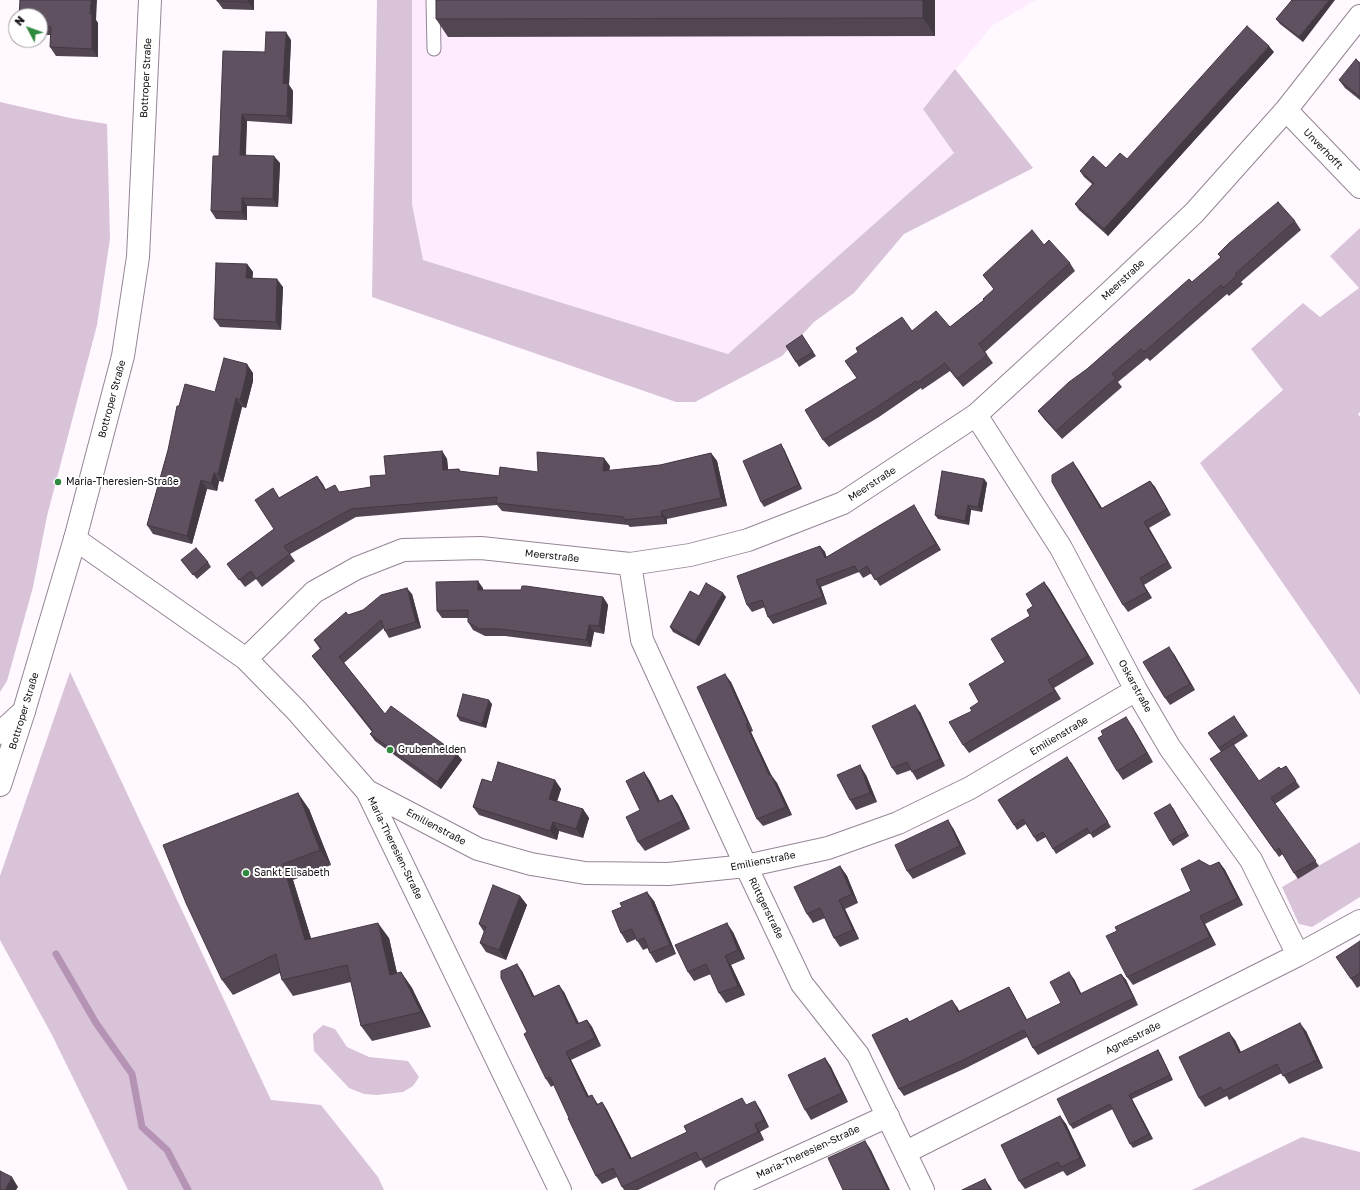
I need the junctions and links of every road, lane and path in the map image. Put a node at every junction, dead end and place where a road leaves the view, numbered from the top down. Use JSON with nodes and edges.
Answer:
{"nodes":[{"id":1,"x":150,"y":0,"type":"edge"},
{"id":2,"x":433,"y":0,"type":"edge"},
{"id":3,"x":1360,"y":16,"type":"edge"},
{"id":4,"x":434,"y":49,"type":"dead end"},
{"id":5,"x":1286,"y":110,"type":"junction"},
{"id":6,"x":1360,"y":187,"type":"edge"},
{"id":7,"x":976,"y":415,"type":"junction"},
{"id":8,"x":75,"y":539,"type":"junction"},
{"id":9,"x":630,"y":564,"type":"junction"},
{"id":10,"x":246,"y":659,"type":"junction"},
{"id":11,"x":1136,"y":690,"type":"junction"},
{"id":12,"x":24,"y":711,"type":"junction"},
{"id":13,"x":0,"y":733,"type":"edge"},
{"id":14,"x":0,"y":784,"type":"edge"},
{"id":15,"x":367,"y":791,"type":"junction"},
{"id":16,"x":746,"y":866,"type":"junction"},
{"id":17,"x":1360,"y":921,"type":"edge"},
{"id":18,"x":1298,"y":955,"type":"junction"},
{"id":19,"x":888,"y":1116,"type":"junction"},
{"id":20,"x":906,"y":1152,"type":"junction"},
{"id":21,"x":560,"y":1190,"type":"edge"},
{"id":22,"x":727,"y":1190,"type":"edge"},
{"id":23,"x":923,"y":1190,"type":"edge"}],
"edges":[{"from":1,"to":8,"type":"street","name":"Bottroper Straße"},
{"from":2,"to":4,"type":"lane"},
{"from":3,"to":5,"type":"street","name":"Meerstraße"},
{"from":5,"to":6,"type":"street","name":"Unverhofft"},
{"from":5,"to":7,"type":"street","name":"Meerstraße"},
{"from":7,"to":9,"type":"street","name":"Meerstraße"},
{"from":7,"to":11,"type":"street","name":"Oskarstraße"},
{"from":8,"to":10,"type":"street","name":"Maria-Theresien-Straße"},
{"from":8,"to":12,"type":"street","name":"Bottroper Straße"},
{"from":9,"to":10,"type":"street","name":"Meerstraße"},
{"from":9,"to":16,"type":"street","name":"Rüttgerstraße"},
{"from":10,"to":15,"type":"street","name":"Maria-Theresien-Straße"},
{"from":11,"to":16,"type":"street","name":"Emilienstraße"},
{"from":11,"to":18,"type":"street","name":"Oskarstraße"},
{"from":12,"to":13,"type":"street"},
{"from":12,"to":14,"type":"street","name":"Bottroper Straße"},
{"from":15,"to":16,"type":"street","name":"Emilienstraße"},
{"from":15,"to":21,"type":"street","name":"Maria-Theresien-Straße"},
{"from":16,"to":19,"type":"street","name":"Rüttgerstraße"},
{"from":17,"to":18,"type":"street","name":"Agnesstraße"},
{"from":18,"to":20,"type":"street","name":"Agnesstraße"},
{"from":19,"to":20,"type":"street","name":"Rüttgerstraße"},
{"from":19,"to":22,"type":"street","name":"Maria-Theresien-Straße"},
{"from":20,"to":23,"type":"street","name":"Rüttgerstraße"}]}
